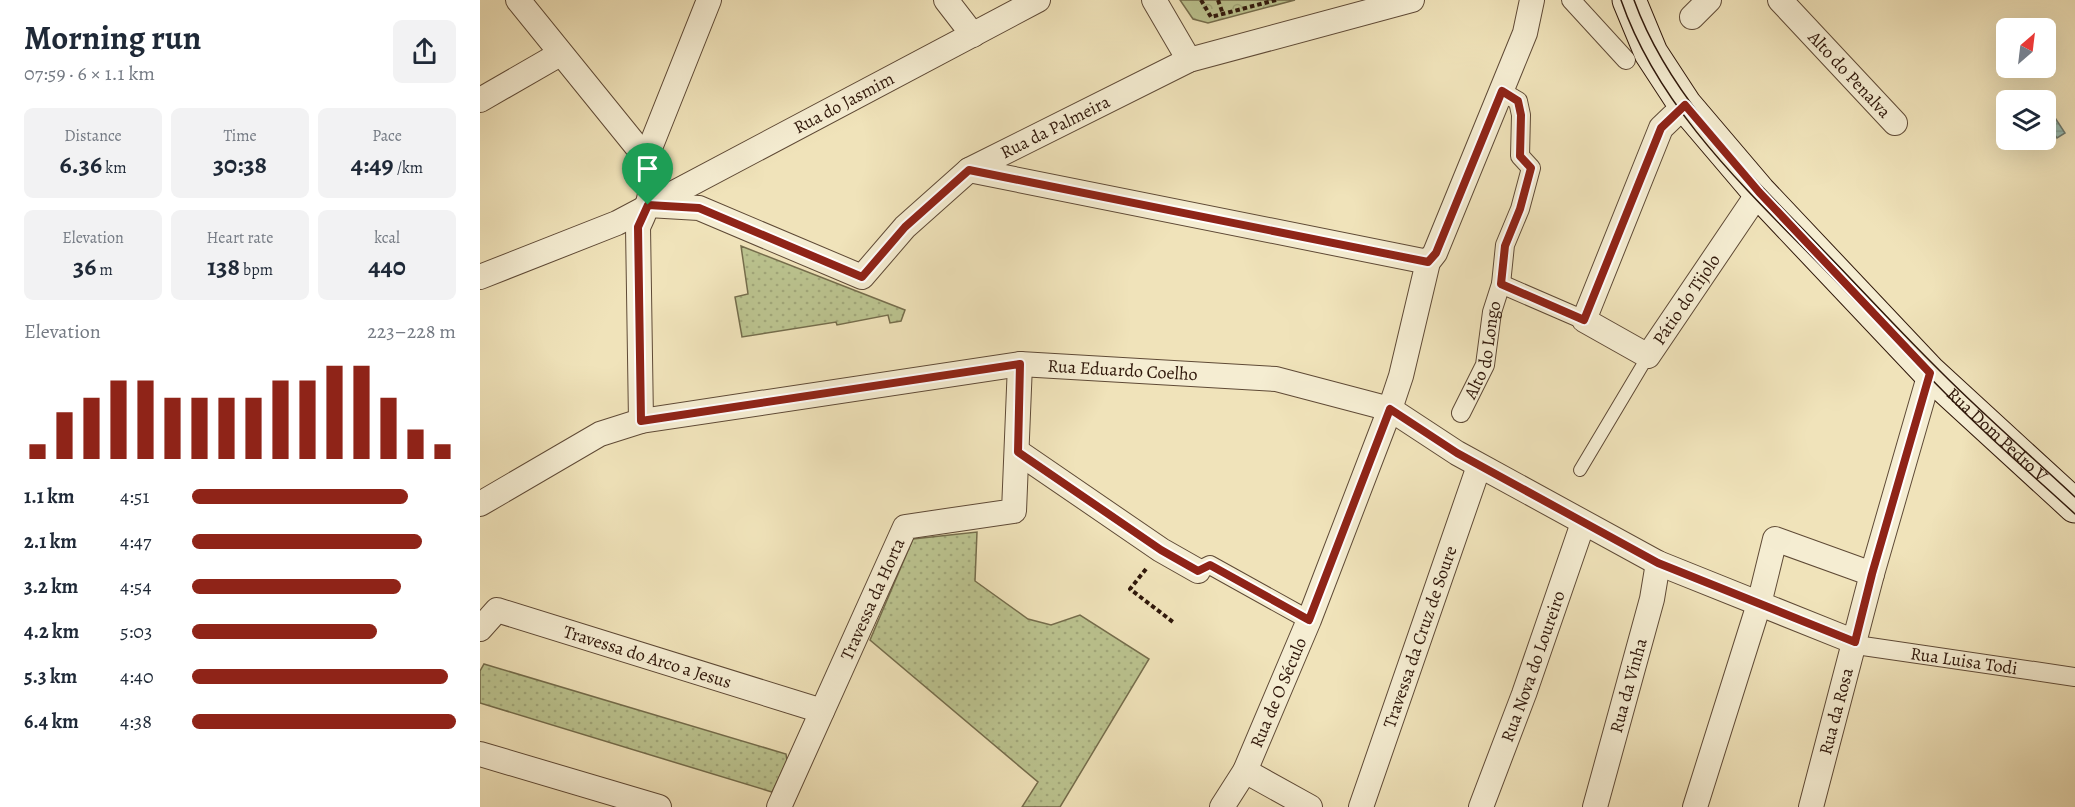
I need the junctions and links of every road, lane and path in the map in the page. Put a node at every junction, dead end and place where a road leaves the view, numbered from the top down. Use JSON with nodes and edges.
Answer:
{"nodes":[{"id":1,"x":518,"y":0,"type":"edge"},
{"id":2,"x":709,"y":0,"type":"edge"},
{"id":3,"x":946,"y":0,"type":"edge"},
{"id":4,"x":1038,"y":0,"type":"edge"},
{"id":5,"x":1154,"y":0,"type":"edge"},
{"id":6,"x":1201,"y":0,"type":"edge"},
{"id":7,"x":1218,"y":0,"type":"edge"},
{"id":8,"x":1276,"y":0,"type":"edge"},
{"id":9,"x":1412,"y":0,"type":"edge"},
{"id":10,"x":1532,"y":0,"type":"edge"},
{"id":11,"x":1571,"y":0,"type":"edge"},
{"id":12,"x":1629,"y":0,"type":"edge"},
{"id":13,"x":1780,"y":0,"type":"edge"},
{"id":14,"x":1267,"y":1,"type":"edge"},
{"id":15,"x":1223,"y":14,"type":"junction"},
{"id":16,"x":973,"y":35,"type":"junction"},
{"id":17,"x":560,"y":54,"type":"junction"},
{"id":18,"x":1189,"y":60,"type":"junction"},
{"id":19,"x":1626,"y":60,"type":"dead end"},
{"id":20,"x":1502,"y":91,"type":"junction"},
{"id":21,"x":480,"y":100,"type":"edge"},
{"id":22,"x":1685,"y":105,"type":"junction"},
{"id":23,"x":1894,"y":123,"type":"dead end"},
{"id":24,"x":646,"y":158,"type":"junction"},
{"id":25,"x":969,"y":170,"type":"junction"},
{"id":26,"x":1759,"y":192,"type":"junction"},
{"id":27,"x":648,"y":205,"type":"junction"},
{"id":28,"x":1428,"y":262,"type":"junction"},
{"id":29,"x":480,"y":277,"type":"edge"},
{"id":30,"x":1501,"y":284,"type":"junction"},
{"id":31,"x":1584,"y":320,"type":"junction"},
{"id":32,"x":1648,"y":356,"type":"junction"},
{"id":33,"x":1020,"y":364,"type":"junction"},
{"id":34,"x":1930,"y":373,"type":"junction"},
{"id":35,"x":1390,"y":409,"type":"junction"},
{"id":36,"x":1461,"y":413,"type":"dead end"},
{"id":37,"x":641,"y":421,"type":"junction"},
{"id":38,"x":1018,"y":452,"type":"junction"},
{"id":39,"x":1479,"y":466,"type":"junction"},
{"id":40,"x":1580,"y":470,"type":"dead end"},
{"id":41,"x":480,"y":504,"type":"edge"},
{"id":42,"x":2075,"y":506,"type":"edge"},
{"id":43,"x":1583,"y":523,"type":"junction"},
{"id":44,"x":1161,"y":550,"type":"junction"},
{"id":45,"x":1658,"y":563,"type":"junction"},
{"id":46,"x":1198,"y":571,"type":"joint"},
{"id":47,"x":1872,"y":574,"type":"junction"},
{"id":48,"x":1759,"y":604,"type":"junction"},
{"id":49,"x":1309,"y":620,"type":"junction"},
{"id":50,"x":1173,"y":622,"type":"dead end"},
{"id":51,"x":480,"y":629,"type":"edge"},
{"id":52,"x":1855,"y":642,"type":"junction"},
{"id":53,"x":2075,"y":677,"type":"edge"},
{"id":54,"x":822,"y":711,"type":"junction"},
{"id":55,"x":480,"y":754,"type":"edge"},
{"id":56,"x":1245,"y":771,"type":"junction"},
{"id":57,"x":659,"y":807,"type":"edge"},
{"id":58,"x":779,"y":807,"type":"edge"},
{"id":59,"x":1222,"y":807,"type":"edge"},
{"id":60,"x":1310,"y":807,"type":"edge"},
{"id":61,"x":1361,"y":807,"type":"edge"},
{"id":62,"x":1481,"y":807,"type":"edge"},
{"id":63,"x":1595,"y":807,"type":"edge"},
{"id":64,"x":1695,"y":807,"type":"edge"},
{"id":65,"x":1811,"y":807,"type":"edge"}],
"edges":[{"from":1,"to":17,"type":"street"},
{"from":2,"to":24,"type":"street"},
{"from":3,"to":16,"type":"street"},
{"from":4,"to":16,"type":"street","name":"Rua do Jasmim"},
{"from":5,"to":18,"type":"street"},
{"from":6,"to":15,"type":"path"},
{"from":7,"to":15,"type":"path"},
{"from":8,"to":14,"type":"path"},
{"from":9,"to":18,"type":"street","name":"Rua da Palmeira"},
{"from":10,"to":20,"type":"street","name":"Rua de O Século"},
{"from":11,"to":19,"type":"street"},
{"from":12,"to":22,"type":"main road","name":"Rua Dom Pedro V"},
{"from":13,"to":23,"type":"street","name":"Alto do Penalva"},
{"from":14,"to":15,"type":"path"},
{"from":16,"to":27,"type":"street","name":"Rua do Jasmim"},
{"from":17,"to":21,"type":"street"},
{"from":17,"to":24,"type":"street"},
{"from":18,"to":25,"type":"street","name":"Rua da Palmeira"},
{"from":20,"to":28,"type":"street","name":"Rua de O Século"},
{"from":20,"to":30,"type":"street","name":"Alto do Longo"},
{"from":22,"to":26,"type":"main road","name":"Rua Dom Pedro V"},
{"from":22,"to":31,"type":"street"},
{"from":24,"to":27,"type":"street"},
{"from":25,"to":27,"type":"street","name":"Rua da Palmeira"},
{"from":25,"to":28,"type":"street"},
{"from":26,"to":32,"type":"street","name":"Pátio do Tijolo"},
{"from":26,"to":34,"type":"main road","name":"Rua Dom Pedro V"},
{"from":27,"to":29,"type":"street","name":"Rua do Jasmim"},
{"from":27,"to":37,"type":"street"},
{"from":28,"to":35,"type":"street","name":"Rua de O Século"},
{"from":30,"to":31,"type":"street","name":"Alto do Longo"},
{"from":30,"to":36,"type":"street","name":"Alto do Longo"},
{"from":31,"to":32,"type":"street","name":"Pátio do Tijolo"},
{"from":32,"to":40,"type":"lane"},
{"from":33,"to":35,"type":"street","name":"Rua Eduardo Coelho"},
{"from":33,"to":37,"type":"street","name":"Rua Eduardo Coelho"},
{"from":33,"to":38,"type":"street","name":"Travessa da Horta"},
{"from":34,"to":42,"type":"main road","name":"Rua Dom Pedro V"},
{"from":34,"to":47,"type":"street","name":"Rua da Rosa"},
{"from":35,"to":39,"type":"street","name":"Rua Eduardo Coelho"},
{"from":35,"to":49,"type":"street","name":"Rua de O Século"},
{"from":37,"to":41,"type":"street","name":"Rua Eduardo Coelho"},
{"from":38,"to":44,"type":"street"},
{"from":38,"to":54,"type":"street","name":"Travessa da Horta"},
{"from":39,"to":43,"type":"street","name":"Rua Eduardo Coelho"},
{"from":39,"to":61,"type":"street","name":"Travessa da Cruz de Soure"},
{"from":43,"to":45,"type":"street","name":"Rua Eduardo Coelho"},
{"from":43,"to":62,"type":"street","name":"Rua Nova do Loureiro"},
{"from":44,"to":46,"type":"street"},
{"from":44,"to":50,"type":"path"},
{"from":45,"to":48,"type":"street","name":"Rua Eduardo Coelho"},
{"from":45,"to":63,"type":"street","name":"Rua da Vinha"},
{"from":46,"to":49,"type":"street"},
{"from":47,"to":48,"type":"street"},
{"from":47,"to":52,"type":"street","name":"Rua da Rosa"},
{"from":48,"to":52,"type":"street","name":"Rua Eduardo Coelho"},
{"from":48,"to":64,"type":"street"},
{"from":49,"to":56,"type":"street","name":"Rua de O Século"},
{"from":51,"to":54,"type":"street","name":"Travessa do Arco a Jesus"},
{"from":52,"to":53,"type":"street","name":"Rua Luisa Todi"},
{"from":52,"to":65,"type":"street","name":"Rua da Rosa"},
{"from":54,"to":58,"type":"street","name":"Travessa da Horta"},
{"from":55,"to":57,"type":"street"},
{"from":56,"to":59,"type":"street","name":"Rua de O Século"},
{"from":56,"to":60,"type":"street"}]}
